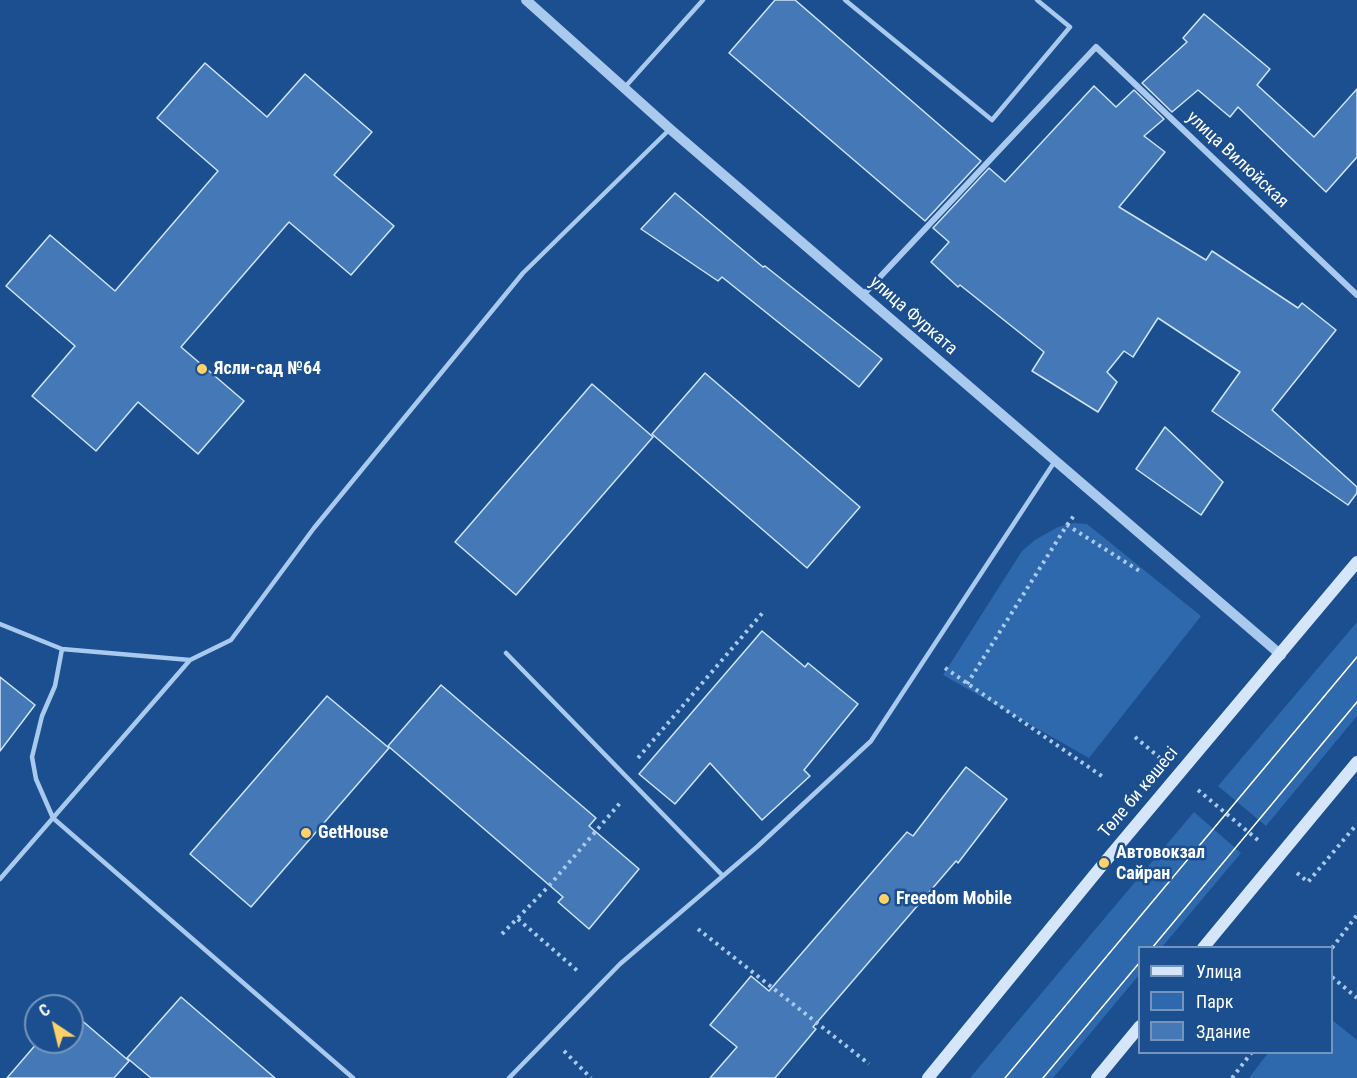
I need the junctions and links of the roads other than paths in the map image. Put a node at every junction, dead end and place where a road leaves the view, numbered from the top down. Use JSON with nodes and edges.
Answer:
{"nodes":[{"id":1,"x":526,"y":0,"type":"edge"},
{"id":2,"x":703,"y":0,"type":"edge"},
{"id":3,"x":845,"y":0,"type":"edge"},
{"id":4,"x":1037,"y":0,"type":"edge"},
{"id":5,"x":625,"y":87,"type":"junction"},
{"id":6,"x":670,"y":129,"type":"junction"},
{"id":7,"x":863,"y":295,"type":"junction"},
{"id":8,"x":1357,"y":295,"type":"edge"},
{"id":9,"x":1055,"y":461,"type":"junction"},
{"id":10,"x":1357,"y":562,"type":"edge"},
{"id":11,"x":0,"y":624,"type":"edge"},
{"id":12,"x":62,"y":649,"type":"junction"},
{"id":13,"x":506,"y":653,"type":"dead end"},
{"id":14,"x":1281,"y":655,"type":"junction"},
{"id":15,"x":190,"y":660,"type":"junction"},
{"id":16,"x":1357,"y":762,"type":"edge"},
{"id":17,"x":53,"y":818,"type":"junction"},
{"id":18,"x":723,"y":876,"type":"junction"},
{"id":19,"x":0,"y":879,"type":"edge"},
{"id":20,"x":1205,"y":946,"type":"edge"},
{"id":21,"x":1138,"y":1028,"type":"edge"},
{"id":22,"x":353,"y":1078,"type":"edge"},
{"id":23,"x":509,"y":1078,"type":"edge"},
{"id":24,"x":928,"y":1078,"type":"edge"},
{"id":25,"x":1097,"y":1078,"type":"edge"}],
"edges":[{"from":1,"to":5,"type":"street","name":"улица Фурката"},
{"from":2,"to":5,"type":"lane"},
{"from":3,"to":4,"type":"lane"},
{"from":5,"to":6,"type":"street","name":"улица Фурката"},
{"from":6,"to":7,"type":"street","name":"улица Фурката"},
{"from":6,"to":15,"type":"lane"},
{"from":7,"to":8,"type":"street","name":"улица Вилюйская"},
{"from":7,"to":9,"type":"street","name":"улица Фурката"},
{"from":9,"to":14,"type":"street","name":"улица Фурката"},
{"from":9,"to":18,"type":"lane"},
{"from":10,"to":14,"type":"main road","name":"Төле би көшесі"},
{"from":11,"to":12,"type":"lane"},
{"from":12,"to":15,"type":"lane"},
{"from":12,"to":17,"type":"lane"},
{"from":13,"to":18,"type":"lane"},
{"from":14,"to":24,"type":"main road","name":"Төле би көшесі"},
{"from":15,"to":17,"type":"lane"},
{"from":16,"to":20,"type":"main road"},
{"from":17,"to":19,"type":"lane"},
{"from":17,"to":22,"type":"lane"},
{"from":18,"to":23,"type":"lane"},
{"from":21,"to":25,"type":"main road"}]}
